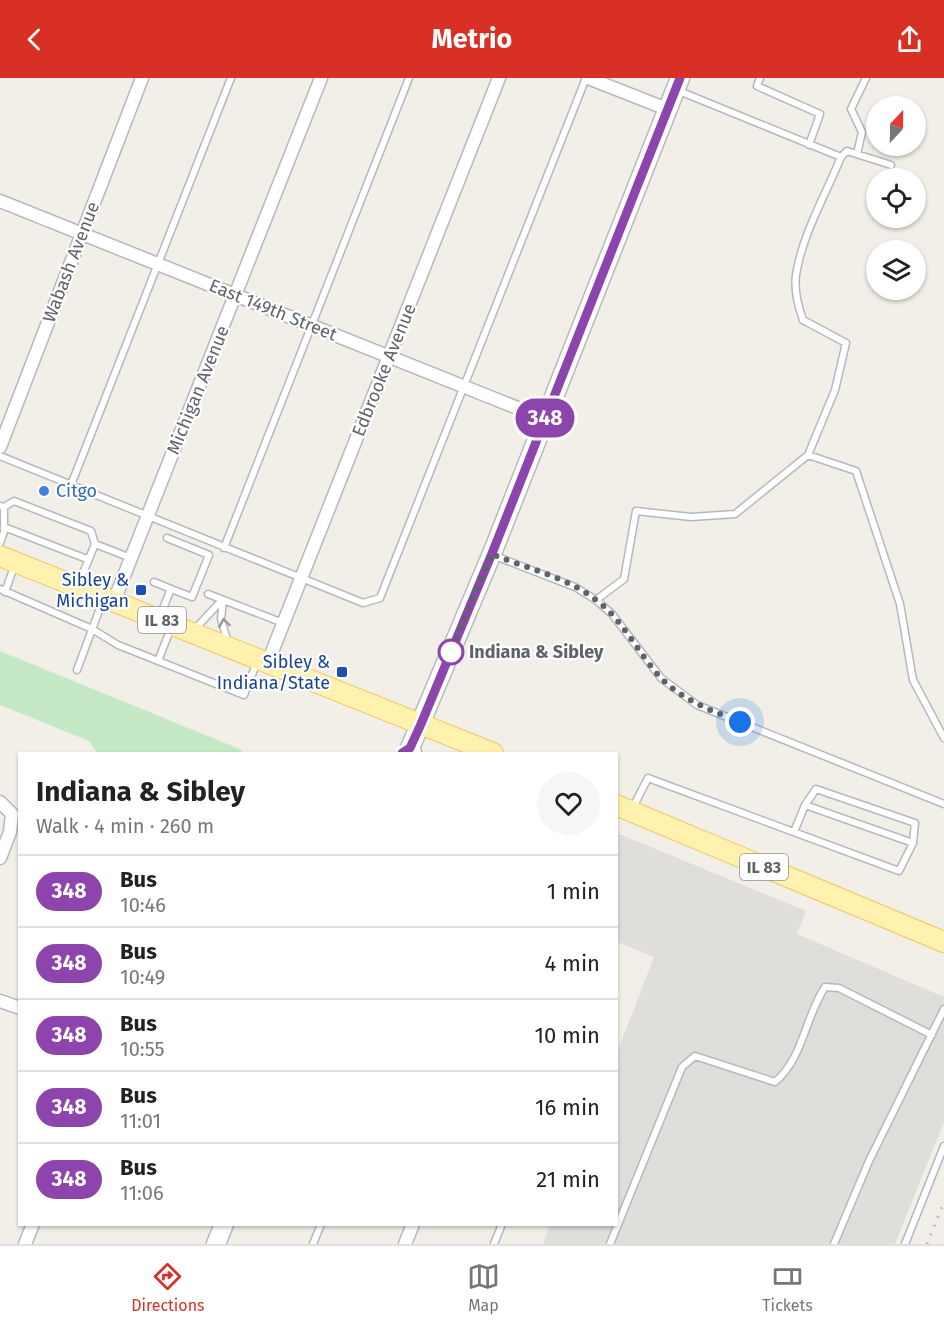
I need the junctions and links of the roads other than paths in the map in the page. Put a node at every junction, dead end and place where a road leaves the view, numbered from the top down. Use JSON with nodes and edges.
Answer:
{"nodes":[{"id":1,"x":142,"y":78,"type":"edge"},
{"id":2,"x":231,"y":78,"type":"edge"},
{"id":3,"x":321,"y":78,"type":"edge"},
{"id":4,"x":409,"y":78,"type":"edge"},
{"id":5,"x":499,"y":78,"type":"edge"},
{"id":6,"x":587,"y":78,"type":"edge"},
{"id":7,"x":760,"y":78,"type":"edge"},
{"id":8,"x":866,"y":78,"type":"edge"},
{"id":9,"x":678,"y":84,"type":"edge"},
{"id":10,"x":667,"y":110,"type":"junction"},
{"id":11,"x":809,"y":145,"type":"junction"},
{"id":12,"x":857,"y":154,"type":"junction"},
{"id":13,"x":841,"y":157,"type":"junction"},
{"id":14,"x":891,"y":165,"type":"dead end"},
{"id":15,"x":0,"y":201,"type":"edge"},
{"id":16,"x":82,"y":233,"type":"junction"},
{"id":17,"x":158,"y":264,"type":"junction"},
{"id":18,"x":235,"y":295,"type":"junction"},
{"id":19,"x":312,"y":326,"type":"junction"},
{"id":20,"x":389,"y":356,"type":"junction"},
{"id":21,"x":464,"y":387,"type":"junction"},
{"id":22,"x":545,"y":419,"type":"junction"},
{"id":23,"x":0,"y":447,"type":"edge"},
{"id":24,"x":808,"y":455,"type":"junction"},
{"id":25,"x":0,"y":456,"type":"edge"},
{"id":26,"x":70,"y":485,"type":"junction"},
{"id":27,"x":2,"y":507,"type":"edge"},
{"id":28,"x":148,"y":517,"type":"junction"},
{"id":29,"x":4,"y":527,"type":"junction"},
{"id":30,"x":167,"y":538,"type":"dead end"},
{"id":31,"x":0,"y":543,"type":"edge"},
{"id":32,"x":95,"y":544,"type":"junction"},
{"id":33,"x":224,"y":548,"type":"junction"},
{"id":34,"x":491,"y":554,"type":"junction"},
{"id":35,"x":131,"y":558,"type":"junction"},
{"id":36,"x":8,"y":559,"type":"edge"},
{"id":37,"x":87,"y":559,"type":"junction"},
{"id":38,"x":301,"y":579,"type":"junction"},
{"id":39,"x":154,"y":582,"type":"dead end"},
{"id":40,"x":77,"y":586,"type":"junction"},
{"id":41,"x":171,"y":589,"type":"junction"},
{"id":42,"x":3,"y":591,"type":"edge"},
{"id":43,"x":208,"y":594,"type":"dead end"},
{"id":44,"x":109,"y":599,"type":"junction"},
{"id":45,"x":223,"y":600,"type":"junction"},
{"id":46,"x":596,"y":600,"type":"junction"},
{"id":47,"x":166,"y":621,"type":"junction"},
{"id":48,"x":284,"y":623,"type":"junction"},
{"id":49,"x":92,"y":629,"type":"junction"},
{"id":50,"x":192,"y":632,"type":"junction"},
{"id":51,"x":229,"y":647,"type":"junction"},
{"id":52,"x":264,"y":660,"type":"junction"},
{"id":53,"x":158,"y":661,"type":"junction"},
{"id":54,"x":77,"y":670,"type":"dead end"},
{"id":55,"x":421,"y":724,"type":"junction"},
{"id":56,"x":944,"y":738,"type":"edge"},
{"id":57,"x":407,"y":751,"type":"edge"},
{"id":58,"x":490,"y":752,"type":"edge"},
{"id":59,"x":0,"y":802,"type":"edge"},
{"id":60,"x":944,"y":804,"type":"edge"},
{"id":61,"x":805,"y":805,"type":"junction"},
{"id":62,"x":624,"y":808,"type":"edge"},
{"id":63,"x":794,"y":832,"type":"junction"},
{"id":64,"x":913,"y":843,"type":"junction"},
{"id":65,"x":0,"y":858,"type":"edge"},
{"id":66,"x":944,"y":942,"type":"edge"},
{"id":67,"x":0,"y":1001,"type":"edge"},
{"id":68,"x":18,"y":1007,"type":"edge"},
{"id":69,"x":944,"y":1009,"type":"edge"},
{"id":70,"x":932,"y":1035,"type":"junction"},
{"id":71,"x":944,"y":1146,"type":"edge"},
{"id":72,"x":618,"y":1224,"type":"edge"},
{"id":73,"x":32,"y":1226,"type":"edge"},
{"id":74,"x":223,"y":1226,"type":"edge"},
{"id":75,"x":320,"y":1226,"type":"edge"},
{"id":76,"x":412,"y":1226,"type":"edge"},
{"id":77,"x":501,"y":1226,"type":"edge"},
{"id":78,"x":617,"y":1226,"type":"edge"},
{"id":79,"x":25,"y":1244,"type":"edge"},
{"id":80,"x":216,"y":1244,"type":"edge"},
{"id":81,"x":314,"y":1244,"type":"edge"},
{"id":82,"x":405,"y":1244,"type":"edge"},
{"id":83,"x":494,"y":1244,"type":"edge"},
{"id":84,"x":610,"y":1244,"type":"edge"},
{"id":85,"x":834,"y":1244,"type":"edge"},
{"id":86,"x":905,"y":1244,"type":"edge"}],
"edges":[{"from":1,"to":16,"type":"street","name":"Wabash Avenue"},
{"from":2,"to":17,"type":"lane"},
{"from":3,"to":18,"type":"street","name":"Michigan Avenue"},
{"from":4,"to":19,"type":"lane"},
{"from":5,"to":20,"type":"street","name":"Edbrooke Avenue"},
{"from":6,"to":10,"type":"street"},
{"from":6,"to":21,"type":"lane"},
{"from":7,"to":11,"type":"lane"},
{"from":8,"to":12,"type":"lane"},
{"from":9,"to":10,"type":"main road"},
{"from":9,"to":11,"type":"lane"},
{"from":10,"to":22,"type":"main road"},
{"from":11,"to":13,"type":"lane"},
{"from":12,"to":13,"type":"lane"},
{"from":12,"to":14,"type":"lane"},
{"from":13,"to":24,"type":"lane"},
{"from":15,"to":16,"type":"street","name":"East 149th Street"},
{"from":16,"to":17,"type":"street","name":"East 149th Street"},
{"from":16,"to":23,"type":"street","name":"Wabash Avenue"},
{"from":17,"to":18,"type":"street","name":"East 149th Street"},
{"from":17,"to":26,"type":"lane"},
{"from":18,"to":19,"type":"street","name":"East 149th Street"},
{"from":18,"to":28,"type":"street","name":"Michigan Avenue"},
{"from":19,"to":20,"type":"street","name":"East 149th Street"},
{"from":19,"to":33,"type":"lane"},
{"from":20,"to":21,"type":"street","name":"East 149th Street"},
{"from":20,"to":38,"type":"street","name":"Edbrooke Avenue"},
{"from":21,"to":22,"type":"street","name":"East 149th Street"},
{"from":21,"to":38,"type":"lane"},
{"from":22,"to":34,"type":"main road"},
{"from":24,"to":46,"type":"lane"},
{"from":24,"to":56,"type":"lane"},
{"from":25,"to":26,"type":"lane"},
{"from":26,"to":28,"type":"lane"},
{"from":27,"to":29,"type":"lane"},
{"from":27,"to":32,"type":"lane"},
{"from":28,"to":33,"type":"lane"},
{"from":28,"to":35,"type":"street","name":"Michigan Avenue"},
{"from":29,"to":31,"type":"lane"},
{"from":29,"to":37,"type":"lane"},
{"from":30,"to":41,"type":"lane"},
{"from":32,"to":35,"type":"lane"},
{"from":32,"to":37,"type":"lane"},
{"from":33,"to":38,"type":"lane"},
{"from":34,"to":46,"type":"lane"},
{"from":34,"to":55,"type":"main road"},
{"from":35,"to":44,"type":"street","name":"Michigan Avenue"},
{"from":36,"to":40,"type":"main road","number":"IL 83"},
{"from":36,"to":42,"type":"lane"},
{"from":37,"to":40,"type":"lane"},
{"from":38,"to":48,"type":"street","name":"Edbrooke Avenue"},
{"from":39,"to":41,"type":"lane"},
{"from":40,"to":44,"type":"main road","number":"IL 83"},
{"from":41,"to":47,"type":"lane"},
{"from":42,"to":49,"type":"lane"},
{"from":43,"to":45,"type":"lane"},
{"from":44,"to":47,"type":"main road","number":"IL 83"},
{"from":44,"to":49,"type":"lane"},
{"from":45,"to":48,"type":"lane"},
{"from":45,"to":50,"type":"lane"},
{"from":51,"to":45,"type":"lane","one_way":true},
{"from":46,"to":60,"type":"lane"},
{"from":47,"to":50,"type":"main road","number":"IL 83"},
{"from":47,"to":53,"type":"lane"},
{"from":48,"to":52,"type":"street","name":"Edbrooke Avenue"},
{"from":49,"to":53,"type":"lane"},
{"from":49,"to":54,"type":"lane"},
{"from":50,"to":51,"type":"main road","number":"IL 83"},
{"from":51,"to":52,"type":"main road","number":"IL 83"},
{"from":52,"to":53,"type":"lane"},
{"from":52,"to":55,"type":"main road","number":"IL 83"},
{"from":55,"to":57,"type":"main road"},
{"from":55,"to":58,"type":"main road","number":"IL 83"},
{"from":59,"to":65,"type":"street"},
{"from":61,"to":63,"type":"lane"},
{"from":61,"to":64,"type":"lane"},
{"from":61,"to":64,"type":"lane"},
{"from":62,"to":63,"type":"lane"},
{"from":62,"to":66,"type":"main road","number":"IL 83"},
{"from":63,"to":64,"type":"lane"},
{"from":67,"to":68,"type":"street"},
{"from":69,"to":70,"type":"lane"},
{"from":70,"to":72,"type":"lane"},
{"from":70,"to":85,"type":"lane"},
{"from":71,"to":86,"type":"lane"},
{"from":73,"to":79,"type":"street"},
{"from":74,"to":80,"type":"main road"},
{"from":75,"to":81,"type":"lane"},
{"from":76,"to":82,"type":"street"},
{"from":77,"to":83,"type":"lane"},
{"from":78,"to":84,"type":"lane"}]}
